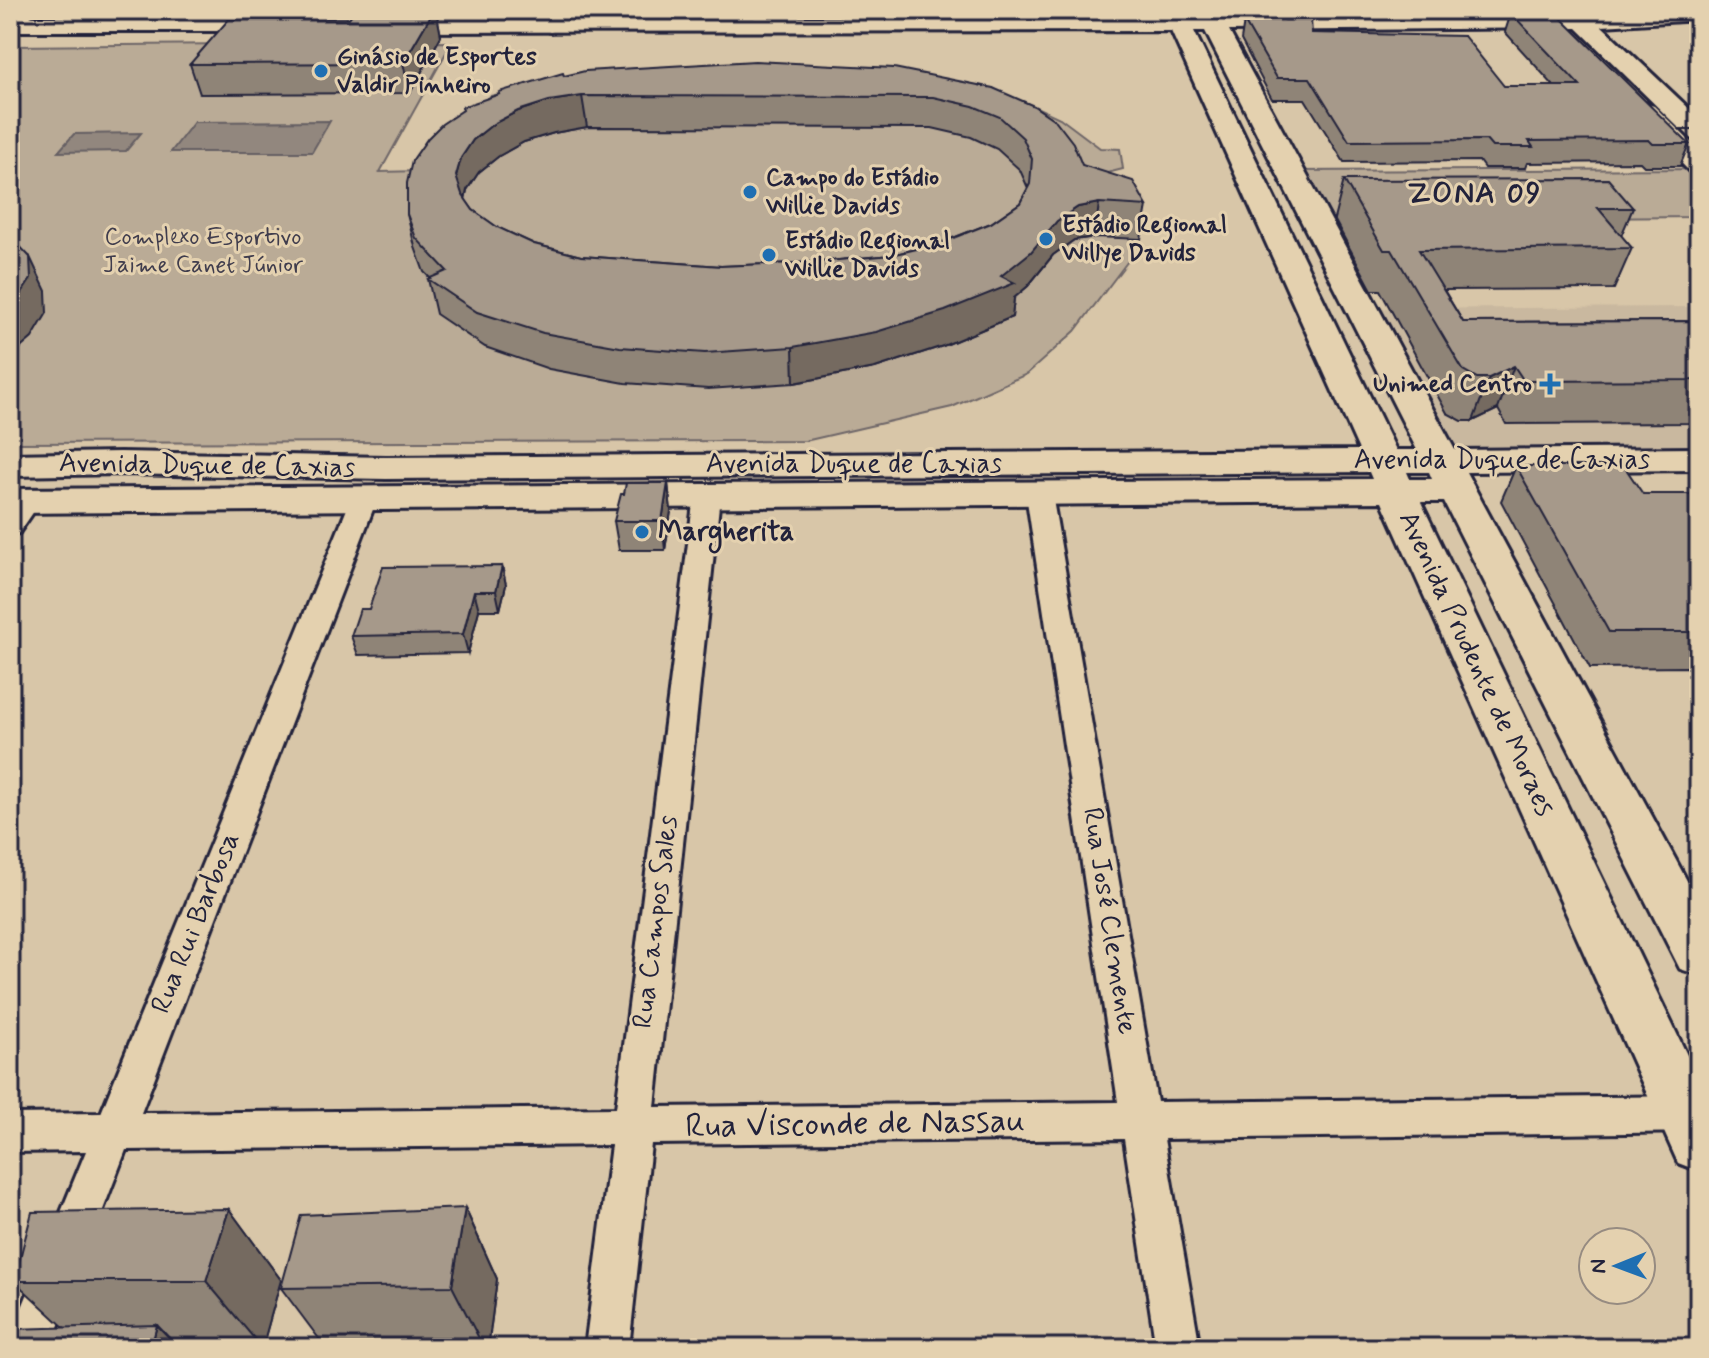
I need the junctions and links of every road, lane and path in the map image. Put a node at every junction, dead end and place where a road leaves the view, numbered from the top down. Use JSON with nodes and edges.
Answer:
{"nodes":[{"id":1,"x":27,"y":10,"type":"edge"},
{"id":2,"x":1699,"y":13,"type":"edge"},
{"id":3,"x":967,"y":17,"type":"edge"},
{"id":4,"x":10,"y":18,"type":"edge"},
{"id":5,"x":763,"y":18,"type":"edge"},
{"id":6,"x":554,"y":19,"type":"edge"},
{"id":7,"x":1568,"y":20,"type":"edge"},
{"id":8,"x":1699,"y":22,"type":"edge"},
{"id":9,"x":236,"y":23,"type":"junction"},
{"id":10,"x":1069,"y":23,"type":"junction"},
{"id":11,"x":1196,"y":23,"type":"edge"},
{"id":12,"x":10,"y":24,"type":"edge"},
{"id":13,"x":879,"y":24,"type":"junction"},
{"id":14,"x":1368,"y":24,"type":"junction"},
{"id":15,"x":722,"y":26,"type":"junction"},
{"id":16,"x":1398,"y":32,"type":"junction"},
{"id":17,"x":1036,"y":34,"type":"junction"},
{"id":18,"x":921,"y":35,"type":"junction"},
{"id":19,"x":694,"y":36,"type":"junction"},
{"id":20,"x":188,"y":37,"type":"junction"},
{"id":21,"x":10,"y":38,"type":"edge"},
{"id":22,"x":1699,"y":132,"type":"edge"},
{"id":23,"x":1699,"y":165,"type":"edge"},
{"id":24,"x":1699,"y":459,"type":"edge"},
{"id":25,"x":73,"y":463,"type":"junction"},
{"id":26,"x":10,"y":465,"type":"edge"},
{"id":27,"x":1389,"y":476,"type":"junction"},
{"id":28,"x":1449,"y":476,"type":"junction"},
{"id":29,"x":1699,"y":488,"type":"edge"},
{"id":30,"x":1039,"y":494,"type":"junction"},
{"id":31,"x":707,"y":496,"type":"junction"},
{"id":32,"x":364,"y":499,"type":"junction"},
{"id":33,"x":15,"y":504,"type":"edge"},
{"id":34,"x":1699,"y":953,"type":"edge"},
{"id":35,"x":1141,"y":1120,"type":"junction"},
{"id":36,"x":1695,"y":1124,"type":"edge"},
{"id":37,"x":632,"y":1126,"type":"junction"},
{"id":38,"x":114,"y":1131,"type":"junction"},
{"id":39,"x":10,"y":1133,"type":"edge"},
{"id":40,"x":28,"y":1348,"type":"edge"},
{"id":41,"x":607,"y":1348,"type":"edge"},
{"id":42,"x":1178,"y":1348,"type":"edge"}],
"edges":[{"from":1,"to":4,"type":"main road"},
{"from":2,"to":7,"type":"main road"},
{"from":3,"to":10,"type":"main road"},
{"from":3,"to":13,"type":"main road"},
{"from":5,"to":13,"type":"main road"},
{"from":5,"to":15,"type":"main road"},
{"from":6,"to":15,"type":"main road"},
{"from":6,"to":19,"type":"main road"},
{"from":7,"to":8,"type":"main road"},
{"from":7,"to":14,"type":"main road"},
{"from":7,"to":16,"type":"main road"},
{"from":7,"to":22,"type":"main road"},
{"from":7,"to":23,"type":"main road"},
{"from":9,"to":12,"type":"main road"},
{"from":9,"to":20,"type":"main road"},
{"from":9,"to":20,"type":"main road"},
{"from":10,"to":11,"type":"main road"},
{"from":10,"to":17,"type":"main road"},
{"from":11,"to":14,"type":"main road"},
{"from":11,"to":16,"type":"main road"},
{"from":11,"to":17,"type":"main road"},
{"from":11,"to":27,"type":"main road","name":"Avenida Prudente de Moraes"},
{"from":11,"to":28,"type":"main road","name":"Avenida Prudente de Moraes"},
{"from":13,"to":18,"type":"main road"},
{"from":14,"to":16,"type":"main road"},
{"from":15,"to":19,"type":"main road"},
{"from":17,"to":18,"type":"main road"},
{"from":18,"to":19,"type":"main road"},
{"from":20,"to":21,"type":"main road"},
{"from":24,"to":28,"type":"main road","name":"Avenida Duque de Caxias"},
{"from":25,"to":26,"type":"main road","name":"Avenida Duque de Caxias"},
{"from":25,"to":27,"type":"main road","name":"Avenida Duque de Caxias"},
{"from":25,"to":33,"type":"main road"},
{"from":27,"to":28,"type":"main road","name":"Avenida Duque de Caxias"},
{"from":27,"to":30,"type":"main road","name":"Avenida Duque de Caxias"},
{"from":27,"to":36,"type":"main road","name":"Avenida Prudente de Moraes"},
{"from":28,"to":29,"type":"main road","name":"Avenida Duque de Caxias"},
{"from":28,"to":34,"type":"main road","name":"Avenida Prudente de Moraes"},
{"from":30,"to":31,"type":"main road","name":"Avenida Duque de Caxias"},
{"from":30,"to":35,"type":"street","name":"Rua José Clemente"},
{"from":31,"to":32,"type":"main road","name":"Avenida Duque de Caxias"},
{"from":31,"to":37,"type":"street","name":"Rua Campos Sales"},
{"from":32,"to":33,"type":"main road","name":"Avenida Duque de Caxias"},
{"from":32,"to":38,"type":"street","name":"Rua Rui Barbosa"},
{"from":35,"to":36,"type":"street","name":"Rua Visconde de Nassau"},
{"from":35,"to":37,"type":"street","name":"Rua Visconde de Nassau"},
{"from":35,"to":42,"type":"street","name":"Rua José Clemente"},
{"from":37,"to":38,"type":"street","name":"Rua Visconde de Nassau"},
{"from":37,"to":41,"type":"street","name":"Rua Campos Sales"},
{"from":38,"to":39,"type":"street","name":"Rua Visconde de Nassau"},
{"from":38,"to":40,"type":"street","name":"Rua Rui Barbosa"}]}
